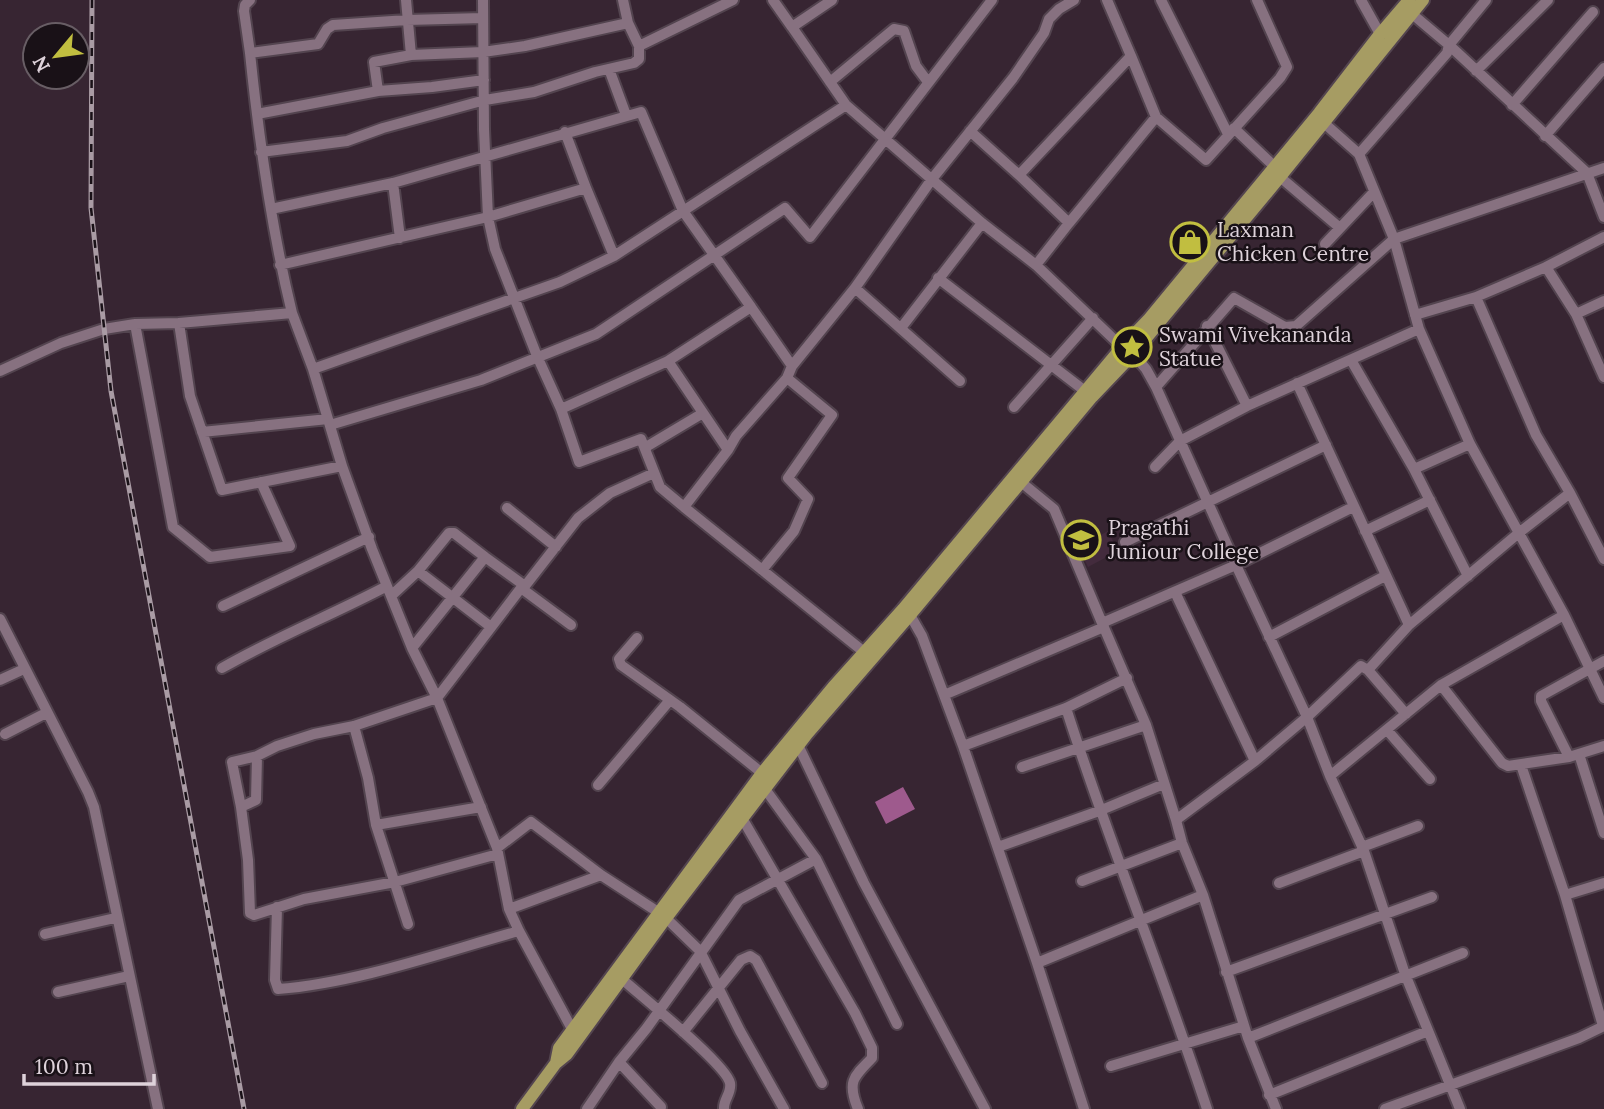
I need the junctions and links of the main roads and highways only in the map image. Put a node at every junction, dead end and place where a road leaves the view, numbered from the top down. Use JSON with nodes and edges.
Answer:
{"nodes":[{"id":1,"x":1409,"y":0,"type":"edge"},
{"id":2,"x":1423,"y":0,"type":"edge"},
{"id":3,"x":1277,"y":171,"type":"junction"},
{"id":4,"x":1127,"y":350,"type":"junction"},
{"id":5,"x":662,"y":915,"type":"junction"},
{"id":6,"x":556,"y":1063,"type":"junction"},
{"id":7,"x":522,"y":1109,"type":"edge"}],
"edges":[{"from":1,"to":3,"type":"main road"},
{"from":2,"to":3,"type":"main road"},
{"from":3,"to":4,"type":"main road"},
{"from":4,"to":5,"type":"main road"},
{"from":4,"to":5,"type":"main road"},
{"from":5,"to":6,"type":"main road"},
{"from":5,"to":6,"type":"main road"},
{"from":6,"to":7,"type":"main road"}]}
